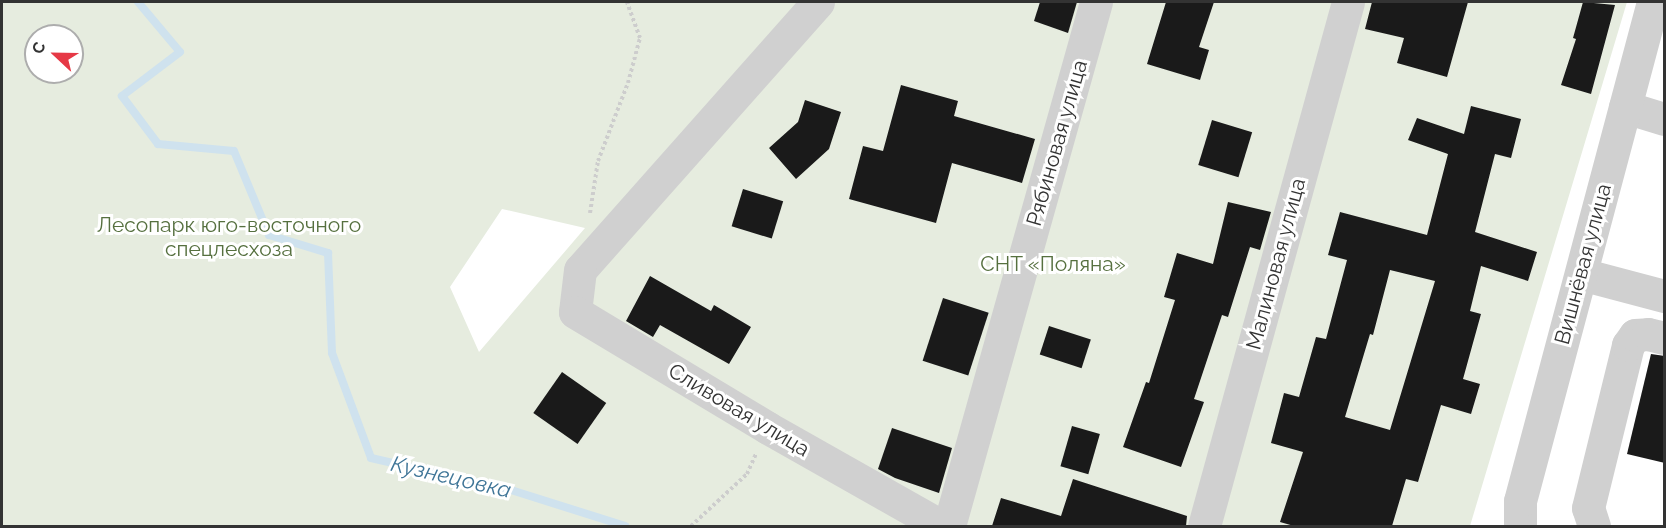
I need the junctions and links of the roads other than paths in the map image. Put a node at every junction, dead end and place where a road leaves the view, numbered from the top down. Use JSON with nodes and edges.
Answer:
{"nodes":[{"id":1,"x":818,"y":2,"type":"edge"},
{"id":2,"x":1096,"y":2,"type":"edge"},
{"id":3,"x":1348,"y":2,"type":"edge"},
{"id":4,"x":1653,"y":2,"type":"edge"},
{"id":5,"x":1625,"y":107,"type":"junction"},
{"id":6,"x":1665,"y":119,"type":"edge"},
{"id":7,"x":1581,"y":274,"type":"junction"},
{"id":8,"x":1665,"y":296,"type":"edge"},
{"id":9,"x":1665,"y":338,"type":"edge"},
{"id":10,"x":941,"y":526,"type":"edge"},
{"id":11,"x":950,"y":526,"type":"edge"},
{"id":12,"x":1204,"y":526,"type":"edge"},
{"id":13,"x":1520,"y":526,"type":"edge"},
{"id":14,"x":1594,"y":526,"type":"edge"}],
"edges":[{"from":1,"to":10,"type":"lane","name":"Сливовая улица"},
{"from":2,"to":11,"type":"lane","name":"Рябиновая улица"},
{"from":3,"to":12,"type":"lane","name":"Малиновая улица"},
{"from":4,"to":5,"type":"lane","name":"Вишнёвая улица"},
{"from":5,"to":6,"type":"lane"},
{"from":5,"to":7,"type":"lane","name":"Вишнёвая улица"},
{"from":7,"to":8,"type":"lane"},
{"from":7,"to":13,"type":"lane","name":"Вишнёвая улица"},
{"from":9,"to":14,"type":"lane"}]}
